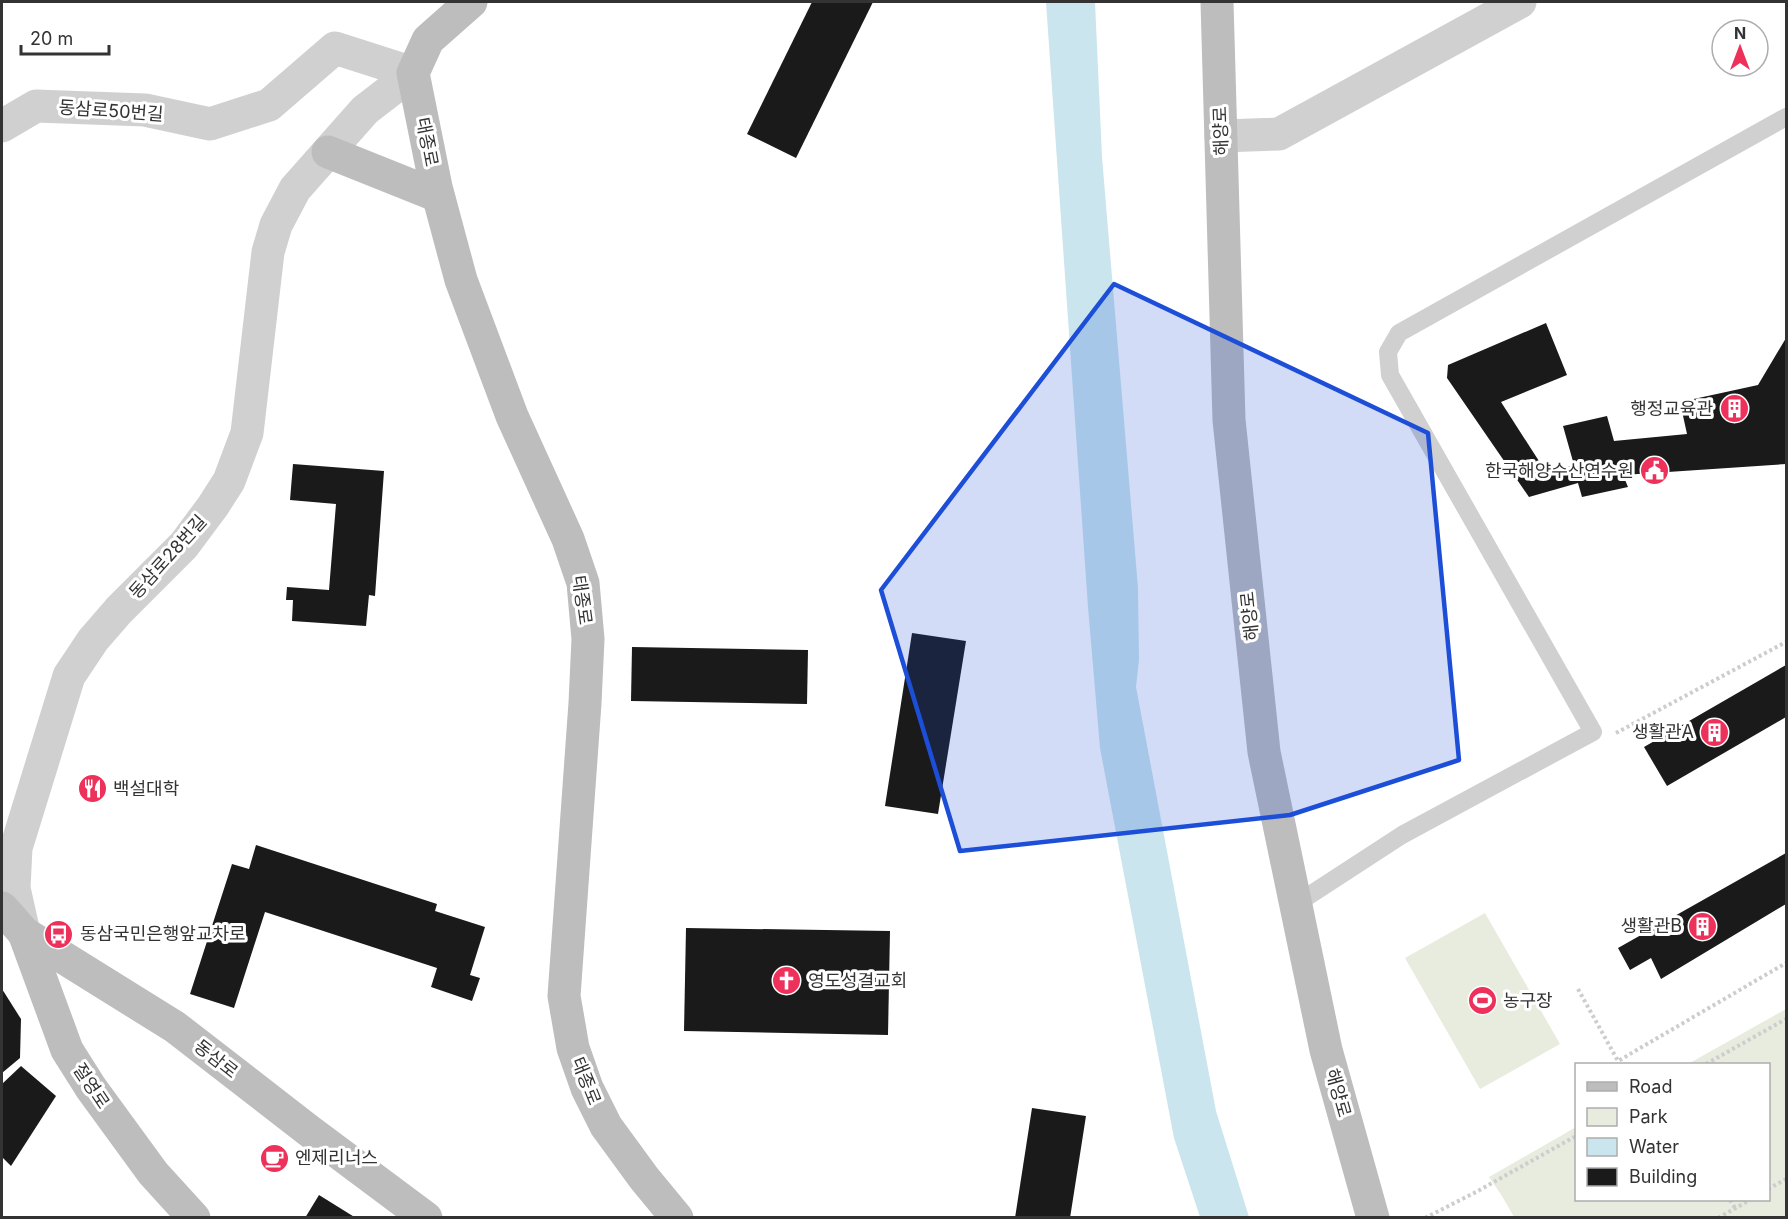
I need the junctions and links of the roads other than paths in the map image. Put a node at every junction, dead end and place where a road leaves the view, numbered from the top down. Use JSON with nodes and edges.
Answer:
{"nodes":[{"id":1,"x":471,"y":2,"type":"edge"},
{"id":2,"x":1217,"y":2,"type":"edge"},
{"id":3,"x":1521,"y":2,"type":"edge"},
{"id":4,"x":413,"y":73,"type":"junction"},
{"id":5,"x":1786,"y":117,"type":"edge"},
{"id":6,"x":2,"y":126,"type":"edge"},
{"id":7,"x":1221,"y":136,"type":"junction"},
{"id":8,"x":328,"y":152,"type":"junction"},
{"id":9,"x":438,"y":196,"type":"junction"},
{"id":10,"x":1296,"y":904,"type":"junction"},
{"id":11,"x":2,"y":908,"type":"edge"},
{"id":12,"x":24,"y":933,"type":"junction"},
{"id":13,"x":194,"y":1218,"type":"edge"},
{"id":14,"x":426,"y":1218,"type":"edge"},
{"id":15,"x":676,"y":1218,"type":"edge"},
{"id":16,"x":1373,"y":1218,"type":"edge"}],
"edges":[{"from":1,"to":4,"type":"main road"},
{"from":2,"to":7,"type":"main road","name":"해양로"},
{"from":3,"to":7,"type":"street"},
{"from":4,"to":6,"type":"street","name":"동삼로50번길"},
{"from":4,"to":8,"type":"street","name":"동삼로28번길"},
{"from":4,"to":9,"type":"main road","name":"태종로"},
{"from":5,"to":10,"type":"lane"},
{"from":7,"to":10,"type":"main road","name":"해양로"},
{"from":8,"to":9,"type":"main road"},
{"from":8,"to":12,"type":"street","name":"동삼로28번길"},
{"from":9,"to":15,"type":"main road","name":"태종로"},
{"from":10,"to":16,"type":"main road","name":"해양로"},
{"from":11,"to":12,"type":"main road","name":"동삼로"},
{"from":12,"to":13,"type":"main road","name":"절영로"},
{"from":12,"to":14,"type":"main road","name":"동삼로"}]}
